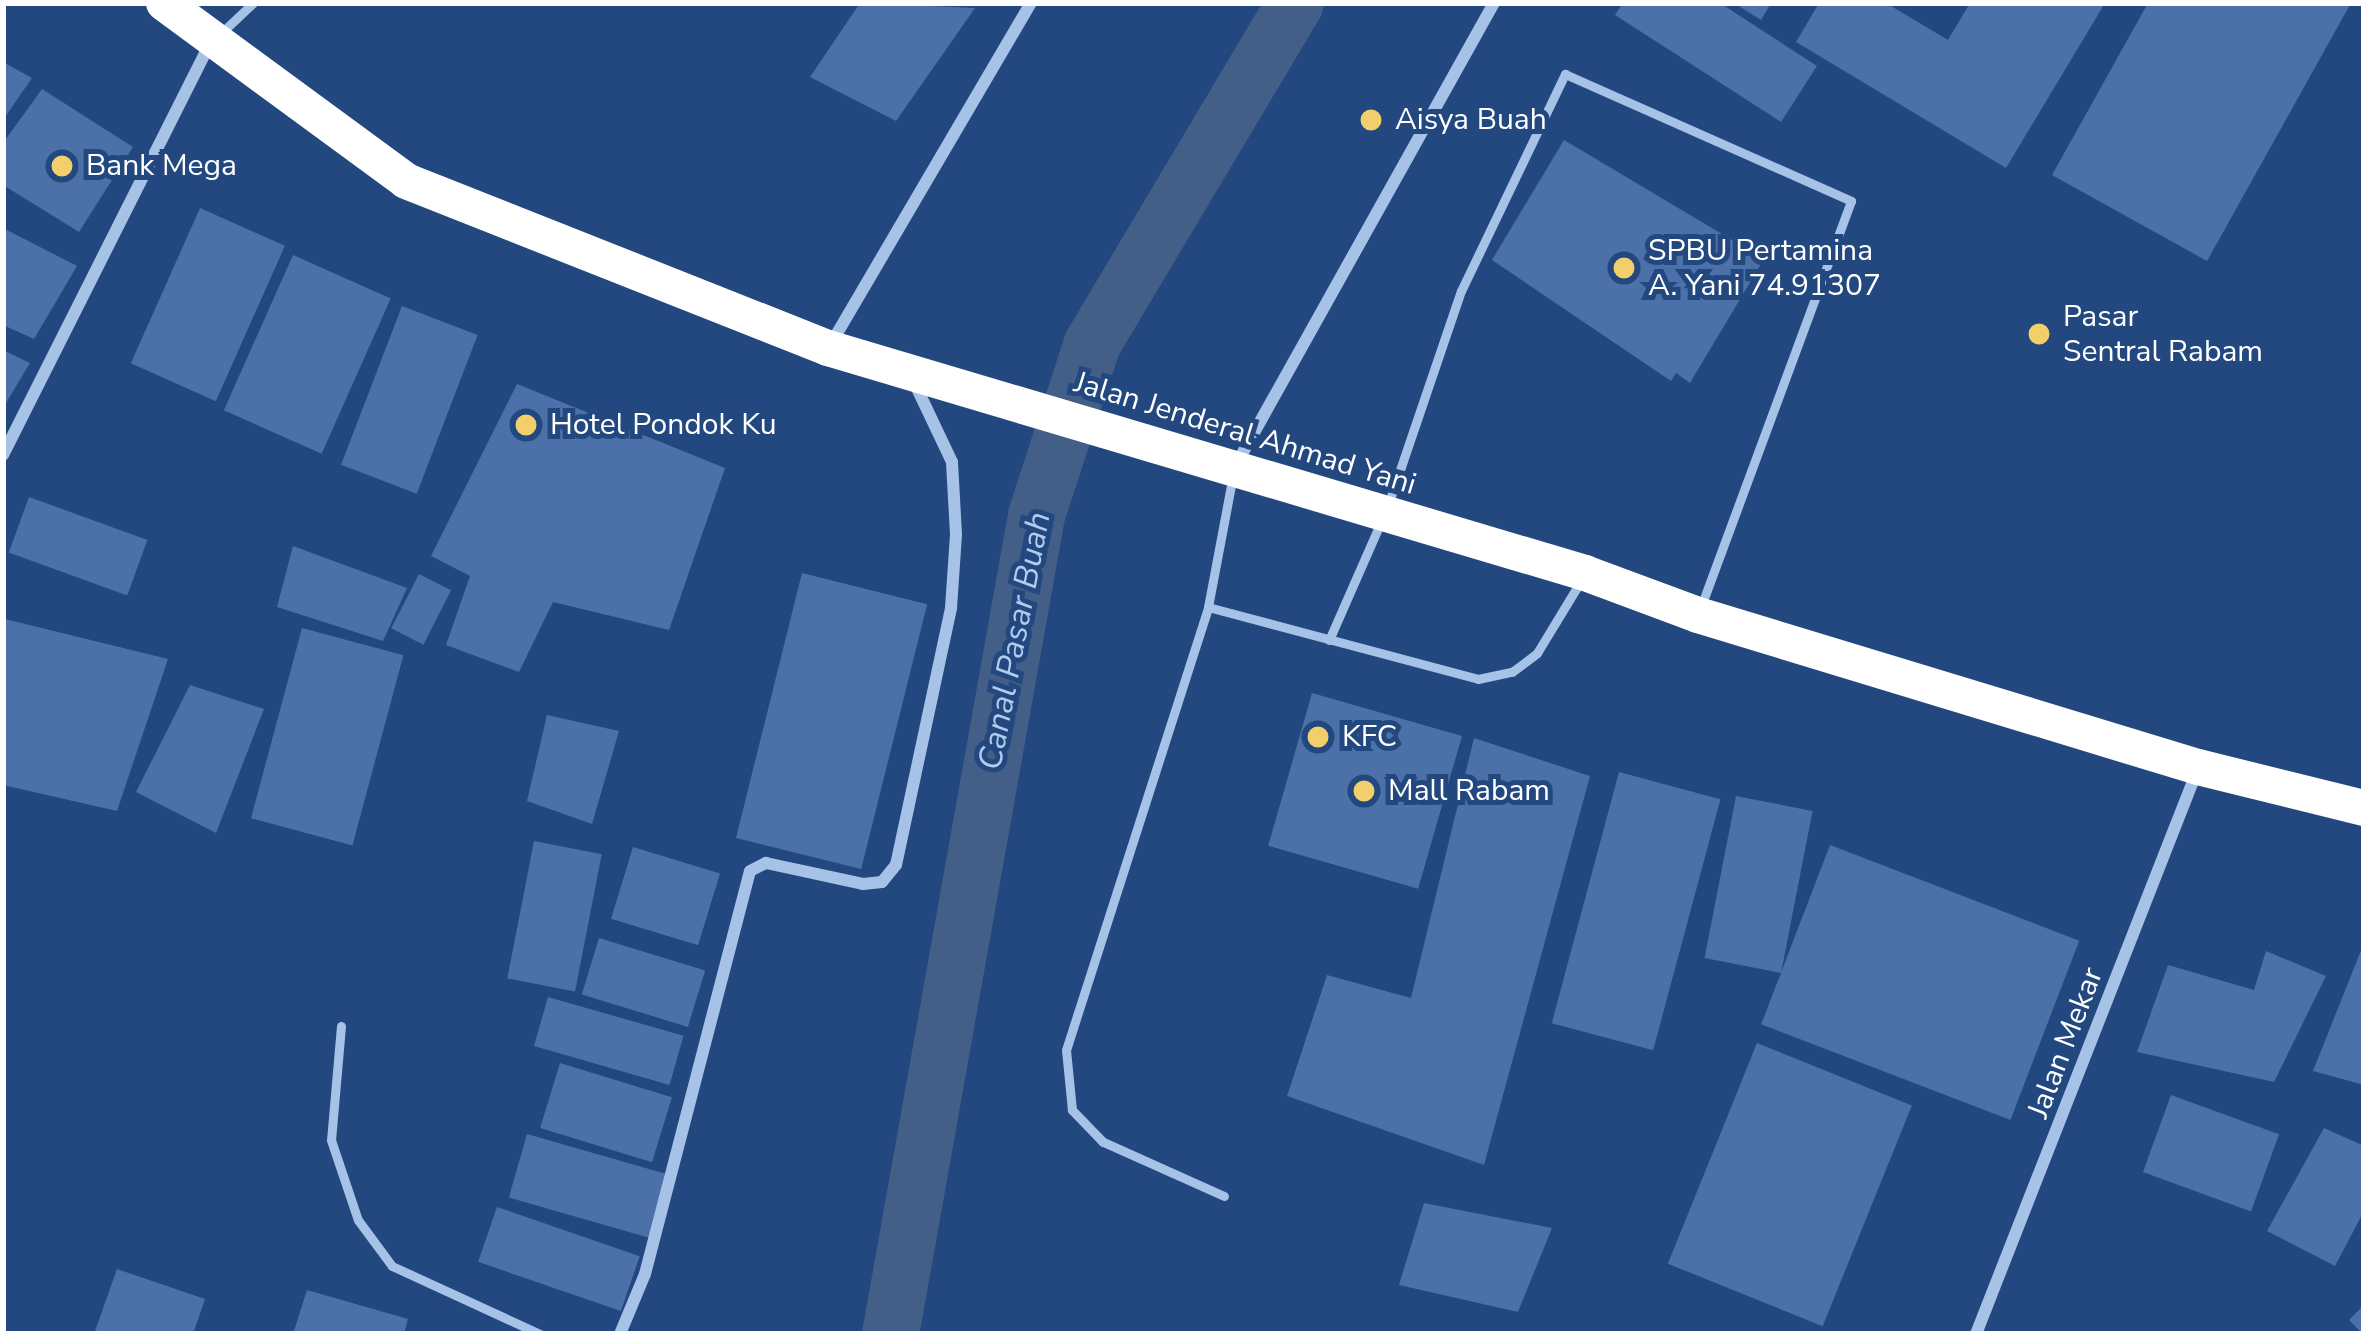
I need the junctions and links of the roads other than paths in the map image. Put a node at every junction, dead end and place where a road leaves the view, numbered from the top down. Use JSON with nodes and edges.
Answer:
{"nodes":[{"id":1,"x":164,"y":3,"type":"edge"},
{"id":2,"x":253,"y":3,"type":"edge"},
{"id":3,"x":1031,"y":3,"type":"edge"},
{"id":4,"x":1494,"y":3,"type":"edge"},
{"id":5,"x":211,"y":43,"type":"junction"},
{"id":6,"x":828,"y":348,"type":"junction"},
{"id":7,"x":909,"y":373,"type":"junction"},
{"id":8,"x":3,"y":455,"type":"edge"},
{"id":9,"x":1234,"y":470,"type":"junction"},
{"id":10,"x":1384,"y":514,"type":"junction"},
{"id":11,"x":1585,"y":573,"type":"junction"},
{"id":12,"x":1208,"y":607,"type":"junction"},
{"id":13,"x":1698,"y":615,"type":"junction"},
{"id":14,"x":1329,"y":640,"type":"junction"},
{"id":15,"x":2198,"y":767,"type":"junction"},
{"id":16,"x":2364,"y":808,"type":"edge"},
{"id":17,"x":341,"y":1026,"type":"dead end"},
{"id":18,"x":1224,"y":1196,"type":"dead end"},
{"id":19,"x":540,"y":1334,"type":"edge"},
{"id":20,"x":620,"y":1334,"type":"edge"},
{"id":21,"x":1976,"y":1334,"type":"edge"}],
"edges":[{"from":1,"to":5,"type":"highway","name":"Jalan Jenderal Ahmad Yani"},
{"from":2,"to":5,"type":"lane"},
{"from":3,"to":6,"type":"street"},
{"from":4,"to":9,"type":"street"},
{"from":5,"to":6,"type":"highway","name":"Jalan Jenderal Ahmad Yani"},
{"from":5,"to":8,"type":"street"},
{"from":6,"to":7,"type":"highway","name":"Jalan Jenderal Ahmad Yani"},
{"from":7,"to":9,"type":"highway","name":"Jalan Jenderal Ahmad Yani"},
{"from":7,"to":20,"type":"street"},
{"from":9,"to":10,"type":"highway","name":"Jalan Jenderal Ahmad Yani"},
{"from":9,"to":12,"type":"lane"},
{"from":10,"to":11,"type":"highway","name":"Jalan Jenderal Ahmad Yani"},
{"from":10,"to":13,"type":"lane"},
{"from":10,"to":14,"type":"lane"},
{"from":11,"to":13,"type":"highway","name":"Jalan Jenderal Ahmad Yani"},
{"from":11,"to":14,"type":"lane"},
{"from":12,"to":14,"type":"lane"},
{"from":12,"to":18,"type":"lane"},
{"from":13,"to":15,"type":"highway","name":"Jalan Jenderal Ahmad Yani"},
{"from":15,"to":16,"type":"highway","name":"Jalan Jenderal Ahmad Yani"},
{"from":15,"to":21,"type":"street","name":"Jalan Mekar"},
{"from":17,"to":19,"type":"lane"}]}
